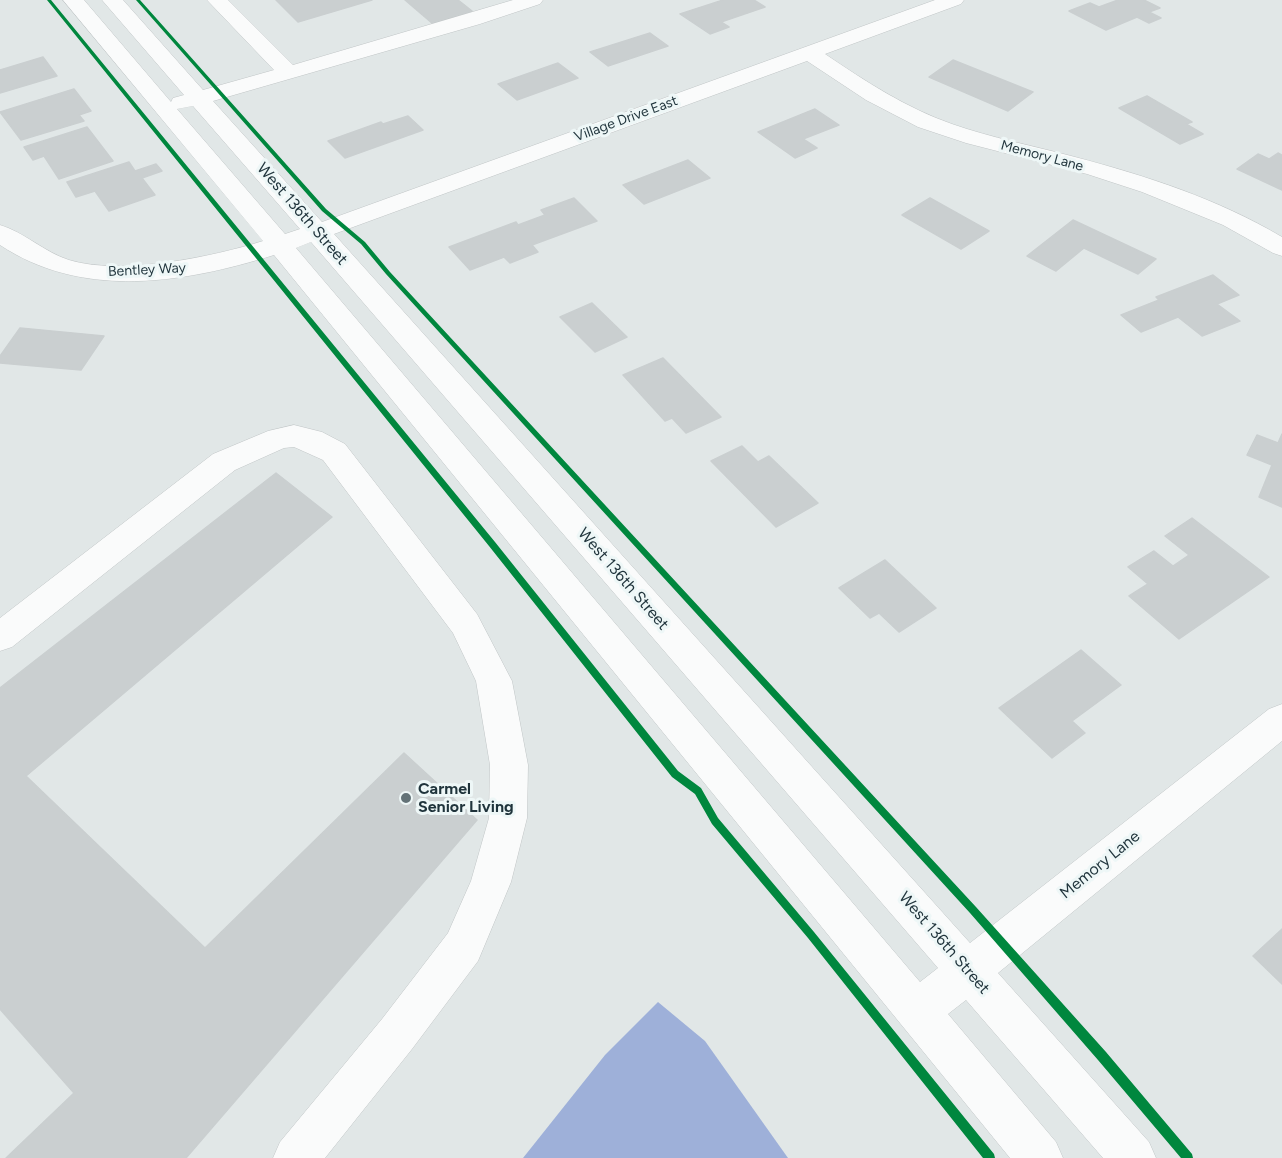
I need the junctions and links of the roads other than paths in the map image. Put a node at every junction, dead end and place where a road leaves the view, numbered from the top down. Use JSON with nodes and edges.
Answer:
{"nodes":[{"id":1,"x":72,"y":0,"type":"edge"},
{"id":2,"x":112,"y":0,"type":"edge"},
{"id":3,"x":217,"y":0,"type":"edge"},
{"id":4,"x":533,"y":0,"type":"edge"},
{"id":5,"x":954,"y":0,"type":"edge"},
{"id":6,"x":809,"y":53,"type":"junction"},
{"id":7,"x":288,"y":72,"type":"junction"},
{"id":8,"x":199,"y":98,"type":"junction"},
{"id":9,"x":165,"y":108,"type":"junction"},
{"id":10,"x":0,"y":233,"type":"edge"},
{"id":11,"x":298,"y":238,"type":"junction"},
{"id":12,"x":1282,"y":248,"type":"edge"},
{"id":13,"x":0,"y":637,"type":"edge"},
{"id":14,"x":1282,"y":720,"type":"edge"},
{"id":15,"x":968,"y":970,"type":"junction"},
{"id":16,"x":918,"y":1010,"type":"junction"},
{"id":17,"x":296,"y":1158,"type":"edge"},
{"id":18,"x":1040,"y":1158,"type":"edge"},
{"id":19,"x":1133,"y":1158,"type":"edge"}],
"edges":[{"from":1,"to":9,"type":"street","name":"West 136th Street"},
{"from":2,"to":8,"type":"street","name":"West 136th Street"},
{"from":3,"to":7,"type":"street"},
{"from":4,"to":7,"type":"street"},
{"from":5,"to":6,"type":"street","name":"Village Drive East"},
{"from":6,"to":11,"type":"street","name":"Village Drive East"},
{"from":6,"to":12,"type":"street","name":"Memory Lane"},
{"from":7,"to":8,"type":"street"},
{"from":8,"to":9,"type":"street"},
{"from":8,"to":11,"type":"street","name":"West 136th Street"},
{"from":9,"to":11,"type":"street","name":"West 136th Street"},
{"from":10,"to":11,"type":"street","name":"Bentley Way"},
{"from":11,"to":15,"type":"street","name":"West 136th Street"},
{"from":11,"to":16,"type":"street","name":"West 136th Street"},
{"from":13,"to":17,"type":"street"},
{"from":14,"to":15,"type":"street","name":"Memory Lane"},
{"from":15,"to":16,"type":"street","name":"Memory Lane"},
{"from":15,"to":19,"type":"street","name":"West 136th Street"},
{"from":16,"to":18,"type":"street","name":"West 136th Street"}]}
